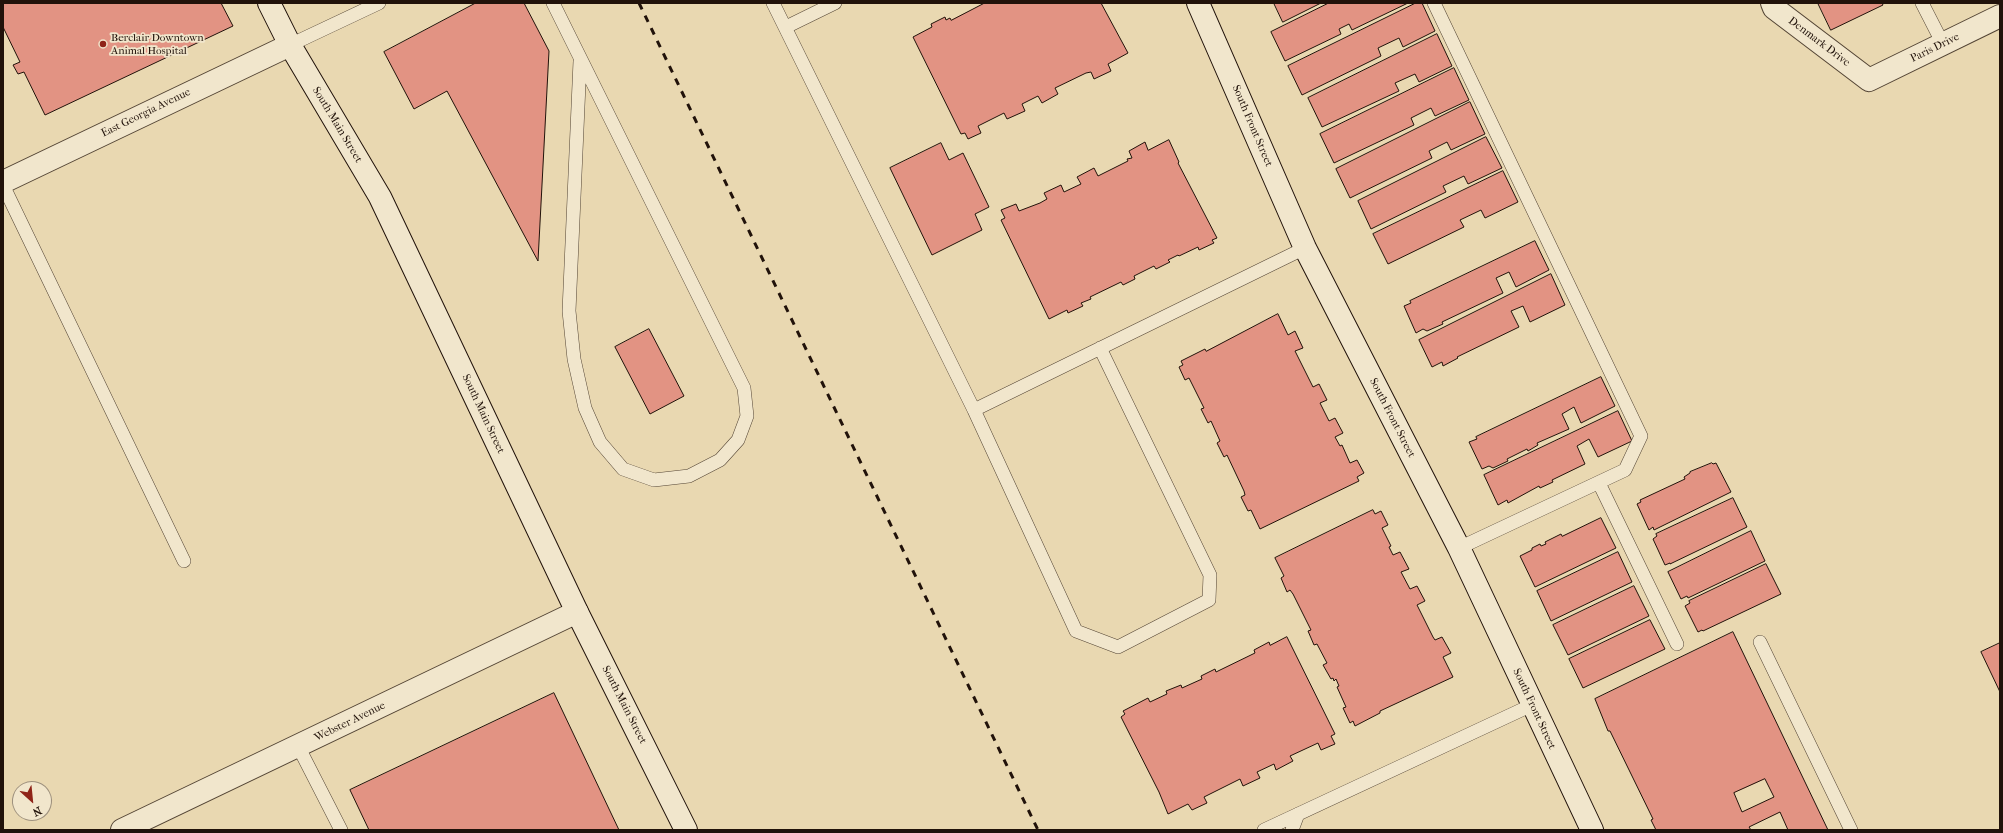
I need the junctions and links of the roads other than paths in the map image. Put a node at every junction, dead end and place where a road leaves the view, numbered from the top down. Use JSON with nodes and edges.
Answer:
{"nodes":[{"id":1,"x":269,"y":3,"type":"edge"},
{"id":2,"x":379,"y":3,"type":"edge"},
{"id":3,"x":553,"y":3,"type":"edge"},
{"id":4,"x":773,"y":3,"type":"edge"},
{"id":5,"x":835,"y":3,"type":"edge"},
{"id":6,"x":1198,"y":3,"type":"edge"},
{"id":7,"x":1434,"y":3,"type":"edge"},
{"id":8,"x":1772,"y":3,"type":"edge"},
{"id":9,"x":1922,"y":3,"type":"edge"},
{"id":10,"x":2000,"y":16,"type":"edge"},
{"id":11,"x":786,"y":27,"type":"junction"},
{"id":12,"x":1943,"y":44,"type":"junction"},
{"id":13,"x":290,"y":45,"type":"junction"},
{"id":14,"x":580,"y":60,"type":"junction"},
{"id":15,"x":1869,"y":80,"type":"joint"},
{"id":16,"x":3,"y":182,"type":"edge"},
{"id":17,"x":3,"y":185,"type":"edge"},
{"id":18,"x":1305,"y":248,"type":"junction"},
{"id":19,"x":1100,"y":348,"type":"junction"},
{"id":20,"x":974,"y":410,"type":"junction"},
{"id":21,"x":1599,"y":483,"type":"junction"},
{"id":22,"x":1459,"y":548,"type":"junction"},
{"id":23,"x":184,"y":561,"type":"dead end"},
{"id":24,"x":577,"y":612,"type":"junction"},
{"id":25,"x":1760,"y":642,"type":"dead end"},
{"id":26,"x":1677,"y":644,"type":"dead end"},
{"id":27,"x":1532,"y":705,"type":"junction"},
{"id":28,"x":298,"y":746,"type":"junction"},
{"id":29,"x":1298,"y":814,"type":"junction"},
{"id":30,"x":122,"y":830,"type":"edge"},
{"id":31,"x":341,"y":830,"type":"edge"},
{"id":32,"x":686,"y":830,"type":"edge"},
{"id":33,"x":1264,"y":830,"type":"edge"},
{"id":34,"x":1292,"y":830,"type":"edge"},
{"id":35,"x":1592,"y":830,"type":"edge"},
{"id":36,"x":1851,"y":830,"type":"edge"}],
"edges":[{"from":1,"to":13,"type":"main road","name":"South Main Street"},
{"from":2,"to":13,"type":"lane"},
{"from":3,"to":14,"type":"lane"},
{"from":4,"to":11,"type":"lane"},
{"from":5,"to":11,"type":"lane"},
{"from":6,"to":18,"type":"main road","name":"South Front Street"},
{"from":7,"to":21,"type":"lane"},
{"from":8,"to":15,"type":"main road","name":"Denmark Drive"},
{"from":9,"to":12,"type":"lane"},
{"from":10,"to":12,"type":"main road","name":"Paris Drive"},
{"from":11,"to":20,"type":"lane"},
{"from":12,"to":15,"type":"main road","name":"Paris Drive"},
{"from":13,"to":16,"type":"main road","name":"East Georgia Avenue"},
{"from":13,"to":24,"type":"main road","name":"South Main Street"},
{"from":14,"to":14,"type":"lane"},
{"from":17,"to":23,"type":"lane"},
{"from":18,"to":19,"type":"lane"},
{"from":18,"to":22,"type":"main road","name":"South Front Street"},
{"from":19,"to":20,"type":"lane"},
{"from":19,"to":20,"type":"lane"},
{"from":21,"to":22,"type":"lane"},
{"from":21,"to":26,"type":"lane"},
{"from":22,"to":27,"type":"main road","name":"South Front Street"},
{"from":24,"to":28,"type":"main road","name":"Webster Avenue"},
{"from":24,"to":32,"type":"main road","name":"South Main Street"},
{"from":25,"to":36,"type":"lane"},
{"from":27,"to":29,"type":"lane"},
{"from":27,"to":35,"type":"main road","name":"South Front Street"},
{"from":28,"to":30,"type":"main road","name":"Webster Avenue"},
{"from":28,"to":31,"type":"lane"},
{"from":29,"to":33,"type":"lane"},
{"from":29,"to":34,"type":"lane"}]}
